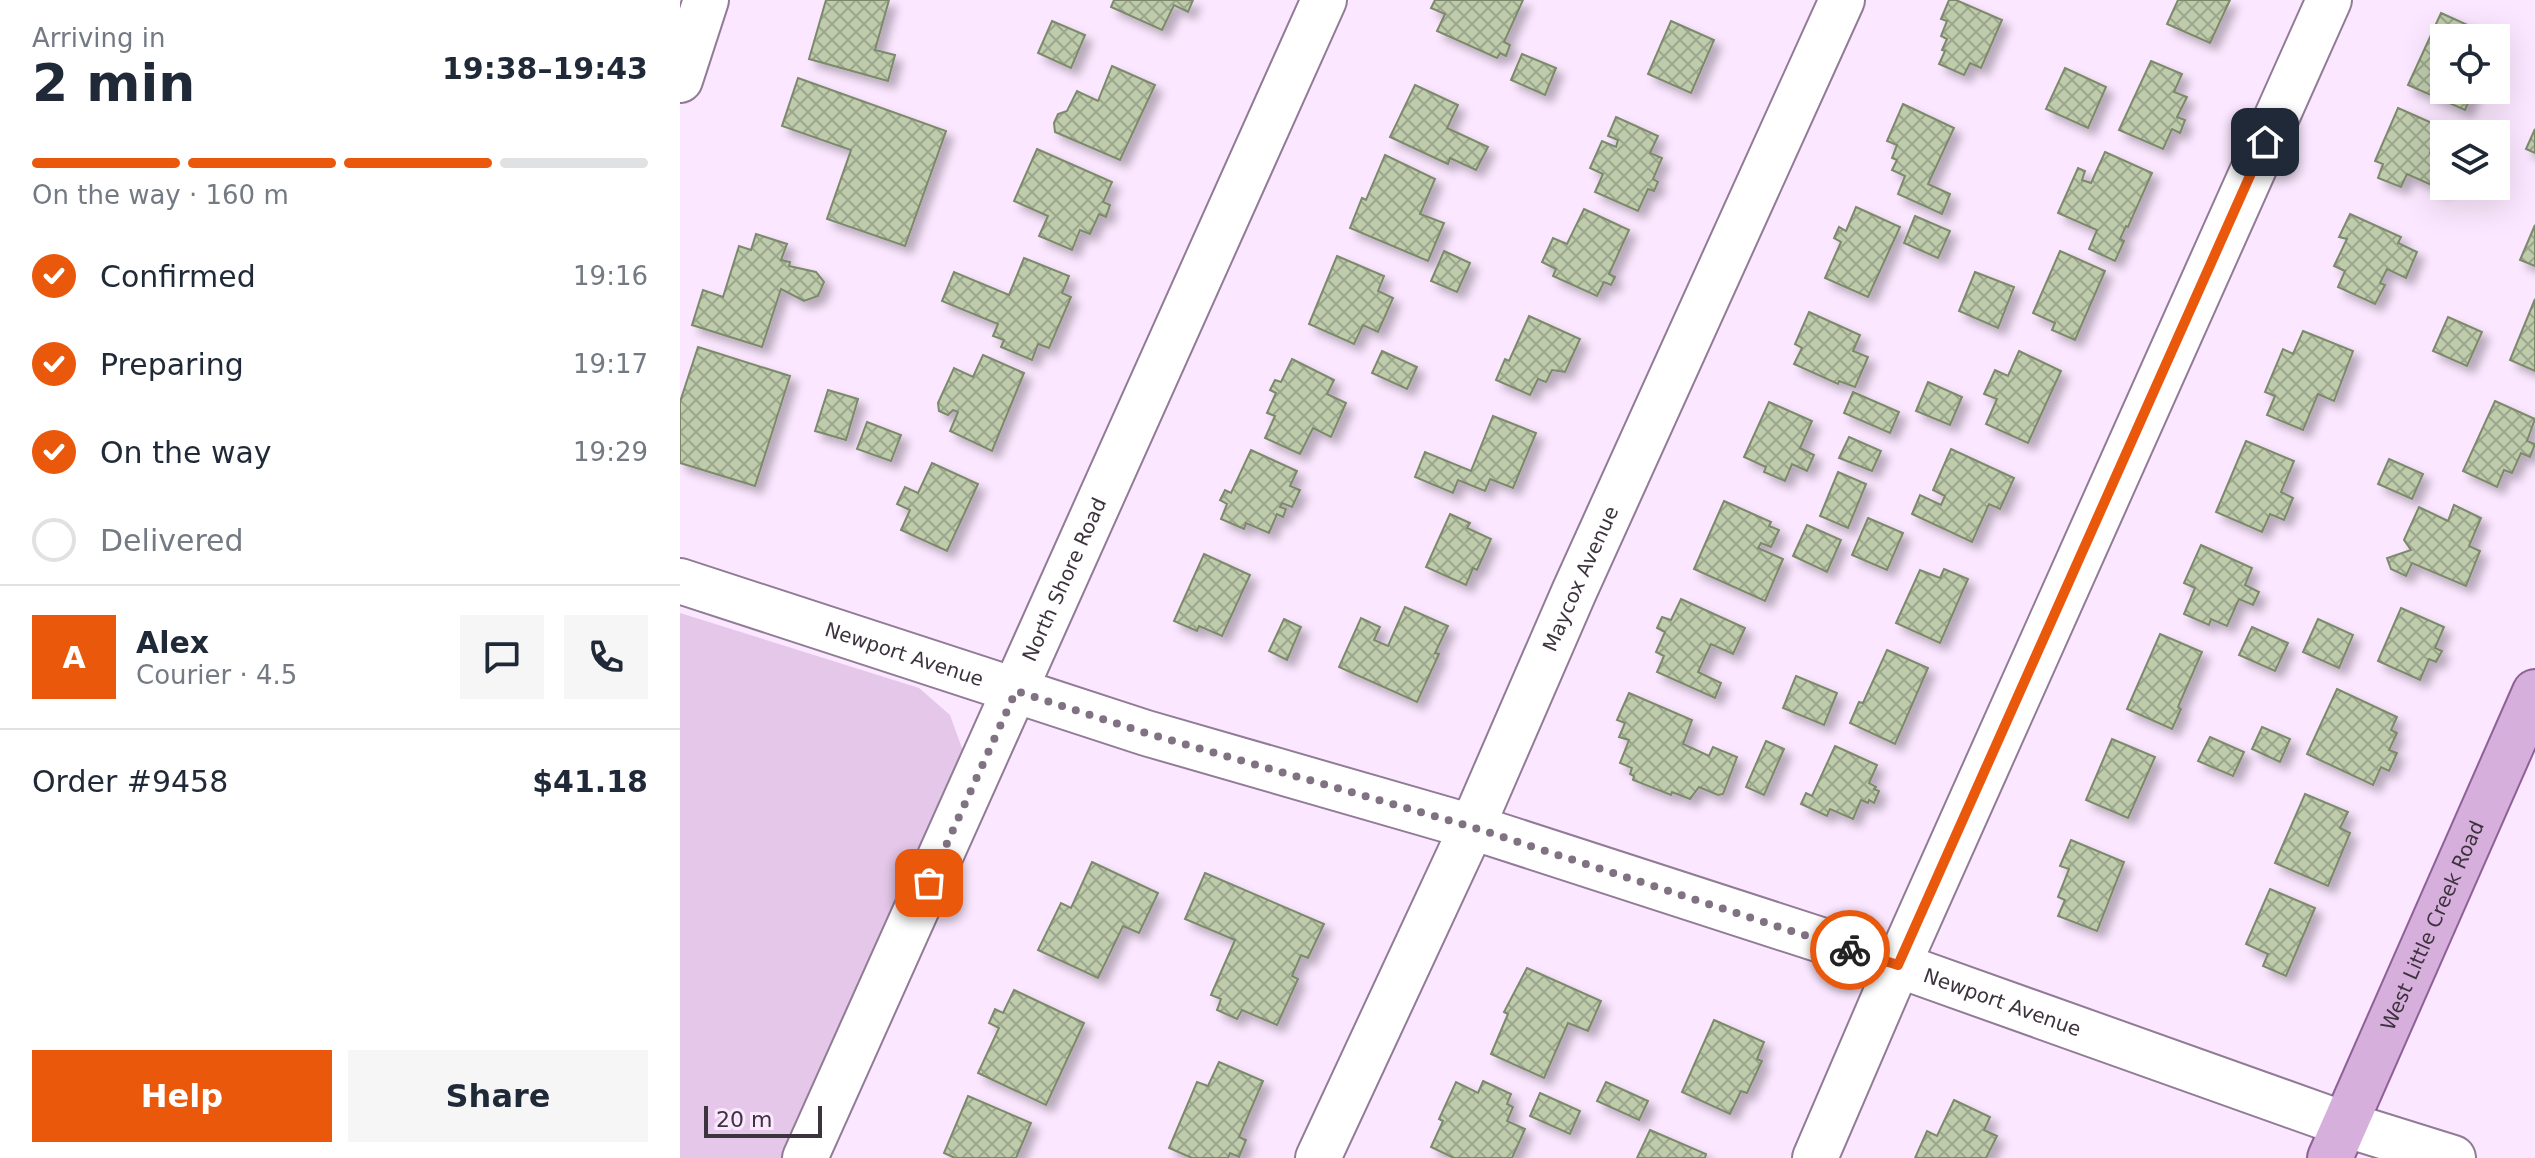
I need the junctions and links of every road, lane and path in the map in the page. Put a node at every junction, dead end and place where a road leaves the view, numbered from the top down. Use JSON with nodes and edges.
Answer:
{"nodes":[{"id":1,"x":706,"y":0,"type":"edge"},
{"id":2,"x":1324,"y":0,"type":"edge"},
{"id":3,"x":1842,"y":0,"type":"edge"},
{"id":4,"x":2329,"y":0,"type":"edge"},
{"id":5,"x":680,"y":80,"type":"edge"},
{"id":6,"x":680,"y":581,"type":"edge"},
{"id":7,"x":1016,"y":691,"type":"junction"},
{"id":8,"x":2535,"y":692,"type":"edge"},
{"id":9,"x":1472,"y":827,"type":"junction"},
{"id":10,"x":1898,"y":965,"type":"junction"},
{"id":11,"x":2337,"y":1141,"type":"edge"},
{"id":12,"x":805,"y":1158,"type":"edge"},
{"id":13,"x":1318,"y":1158,"type":"edge"},
{"id":14,"x":1815,"y":1158,"type":"edge"},
{"id":15,"x":2453,"y":1158,"type":"edge"}],
"edges":[{"from":1,"to":5,"type":"street"},
{"from":2,"to":7,"type":"street","name":"North Shore Road"},
{"from":3,"to":9,"type":"street","name":"Maycox Avenue"},
{"from":4,"to":10,"type":"street"},
{"from":6,"to":7,"type":"street","name":"Newport Avenue"},
{"from":7,"to":9,"type":"street","name":"Newport Avenue"},
{"from":7,"to":12,"type":"street","name":"North Shore Road"},
{"from":8,"to":11,"type":"main road","name":"West Little Creek Road"},
{"from":9,"to":10,"type":"street","name":"Newport Avenue"},
{"from":9,"to":13,"type":"street","name":"Maycox Avenue"},
{"from":10,"to":11,"type":"street","name":"Newport Avenue"},
{"from":10,"to":14,"type":"street"},
{"from":11,"to":15,"type":"street","name":"Newport Avenue"}]}
